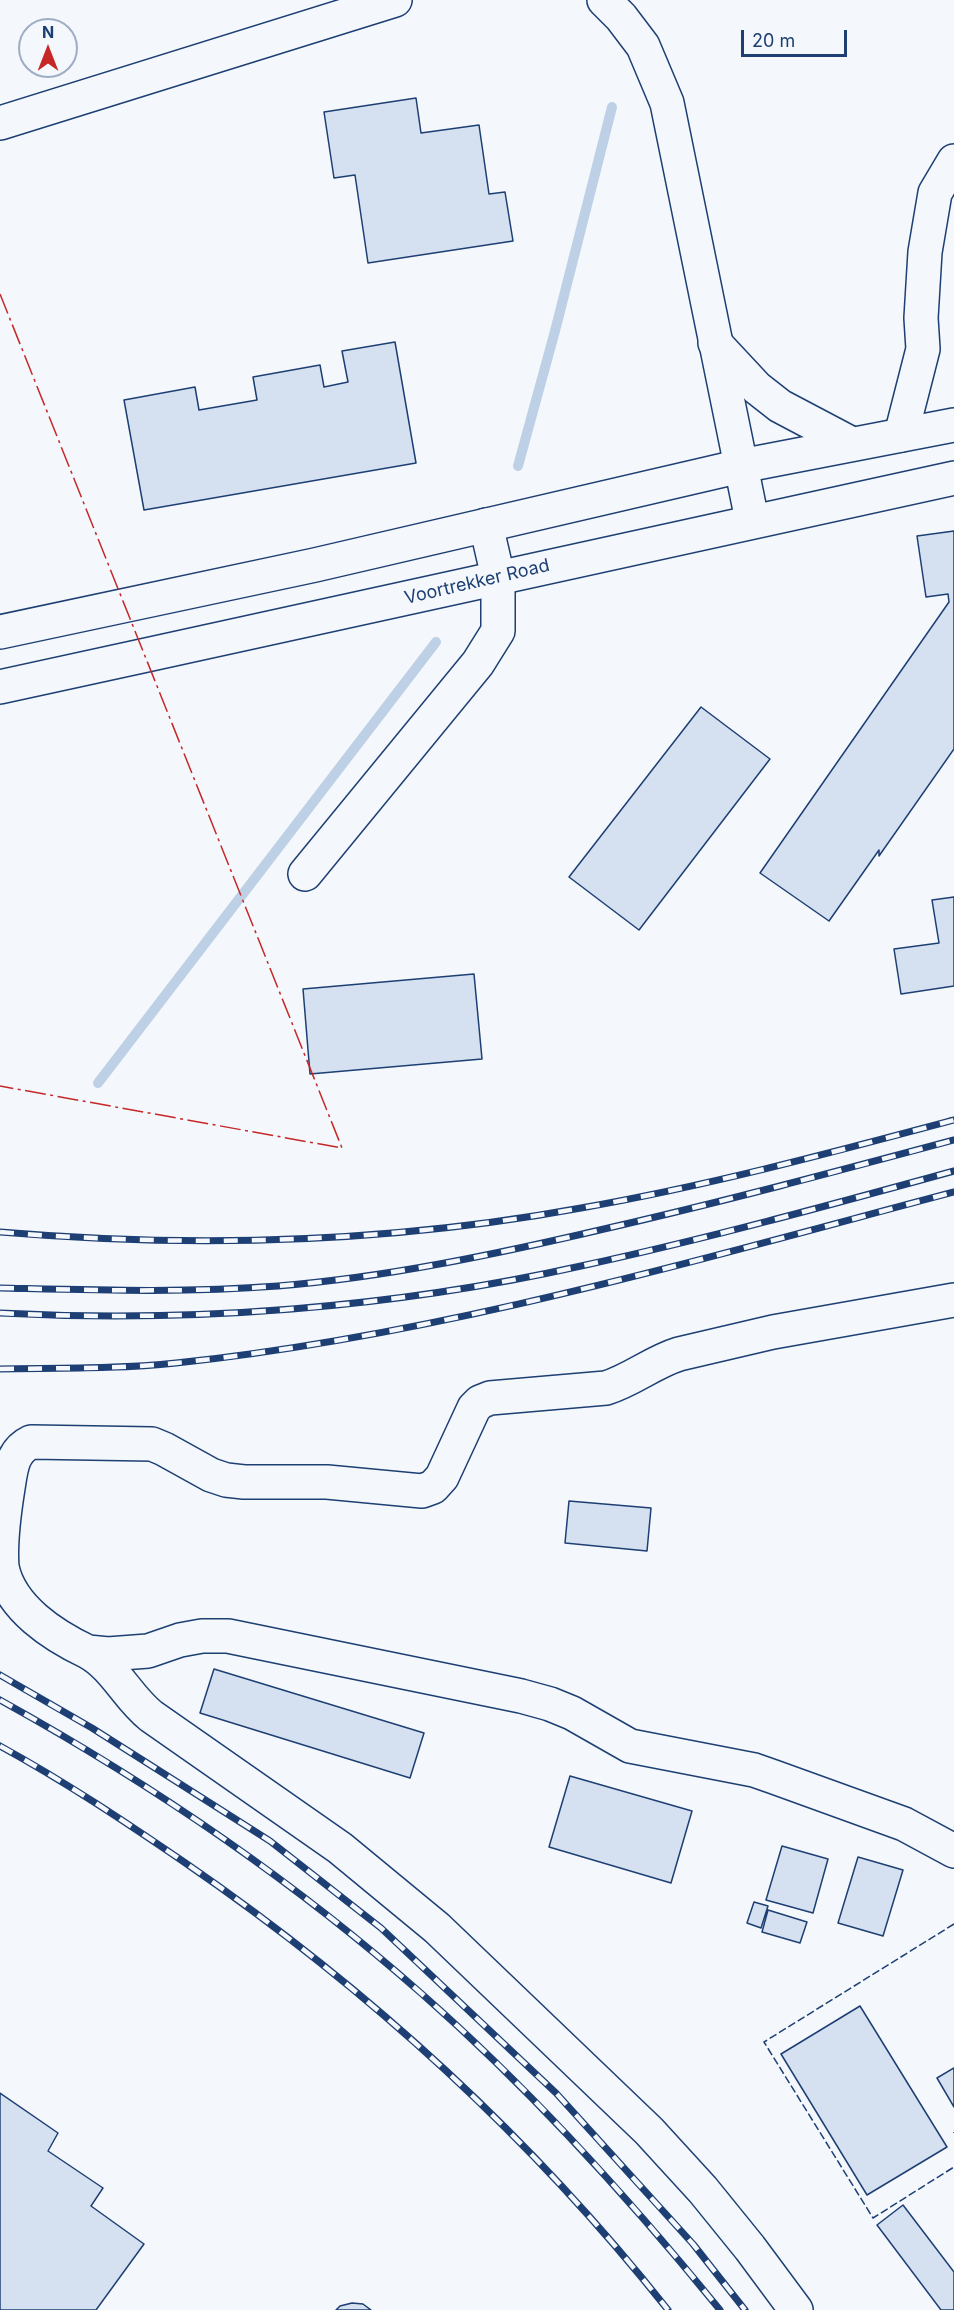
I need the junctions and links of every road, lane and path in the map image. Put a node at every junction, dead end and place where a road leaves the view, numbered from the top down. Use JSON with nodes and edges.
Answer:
{"nodes":[{"id":1,"x":395,"y":0,"type":"edge"},
{"id":2,"x":604,"y":0,"type":"edge"},
{"id":3,"x":0,"y":123,"type":"edge"},
{"id":4,"x":954,"y":161,"type":"edge"},
{"id":5,"x":715,"y":343,"type":"junction"},
{"id":6,"x":954,"y":425,"type":"edge"},
{"id":7,"x":901,"y":435,"type":"junction"},
{"id":8,"x":852,"y":444,"type":"junction"},
{"id":9,"x":741,"y":466,"type":"junction"},
{"id":10,"x":954,"y":478,"type":"edge"},
{"id":11,"x":752,"y":520,"type":"junction"},
{"id":12,"x":486,"y":525,"type":"junction"},
{"id":13,"x":498,"y":576,"type":"junction"},
{"id":14,"x":0,"y":632,"type":"edge"},
{"id":15,"x":0,"y":687,"type":"edge"},
{"id":16,"x":305,"y":874,"type":"dead end"},
{"id":17,"x":954,"y":1300,"type":"edge"},
{"id":18,"x":88,"y":1652,"type":"junction"},
{"id":19,"x":148,"y":1652,"type":"junction"},
{"id":20,"x":138,"y":1706,"type":"junction"},
{"id":21,"x":954,"y":1851,"type":"edge"},
{"id":22,"x":796,"y":2310,"type":"edge"}],
"edges":[{"from":1,"to":3,"type":"main road"},
{"from":2,"to":5,"type":"main road"},
{"from":4,"to":7,"type":"main road"},
{"from":5,"to":8,"type":"main road"},
{"from":5,"to":9,"type":"main road"},
{"from":6,"to":7,"type":"main road"},
{"from":7,"to":8,"type":"main road"},
{"from":8,"to":9,"type":"main road"},
{"from":9,"to":11,"type":"main road"},
{"from":9,"to":12,"type":"main road"},
{"from":10,"to":11,"type":"main road","name":"Voortrekker Road"},
{"from":11,"to":13,"type":"main road","name":"Voortrekker Road"},
{"from":12,"to":13,"type":"main road"},
{"from":12,"to":14,"type":"main road"},
{"from":13,"to":15,"type":"main road","name":"Voortrekker Road"},
{"from":13,"to":16,"type":"main road"},
{"from":17,"to":18,"type":"main road"},
{"from":18,"to":19,"type":"main road"},
{"from":18,"to":20,"type":"main road"},
{"from":19,"to":20,"type":"main road"},
{"from":19,"to":21,"type":"main road"},
{"from":20,"to":22,"type":"main road"}]}
